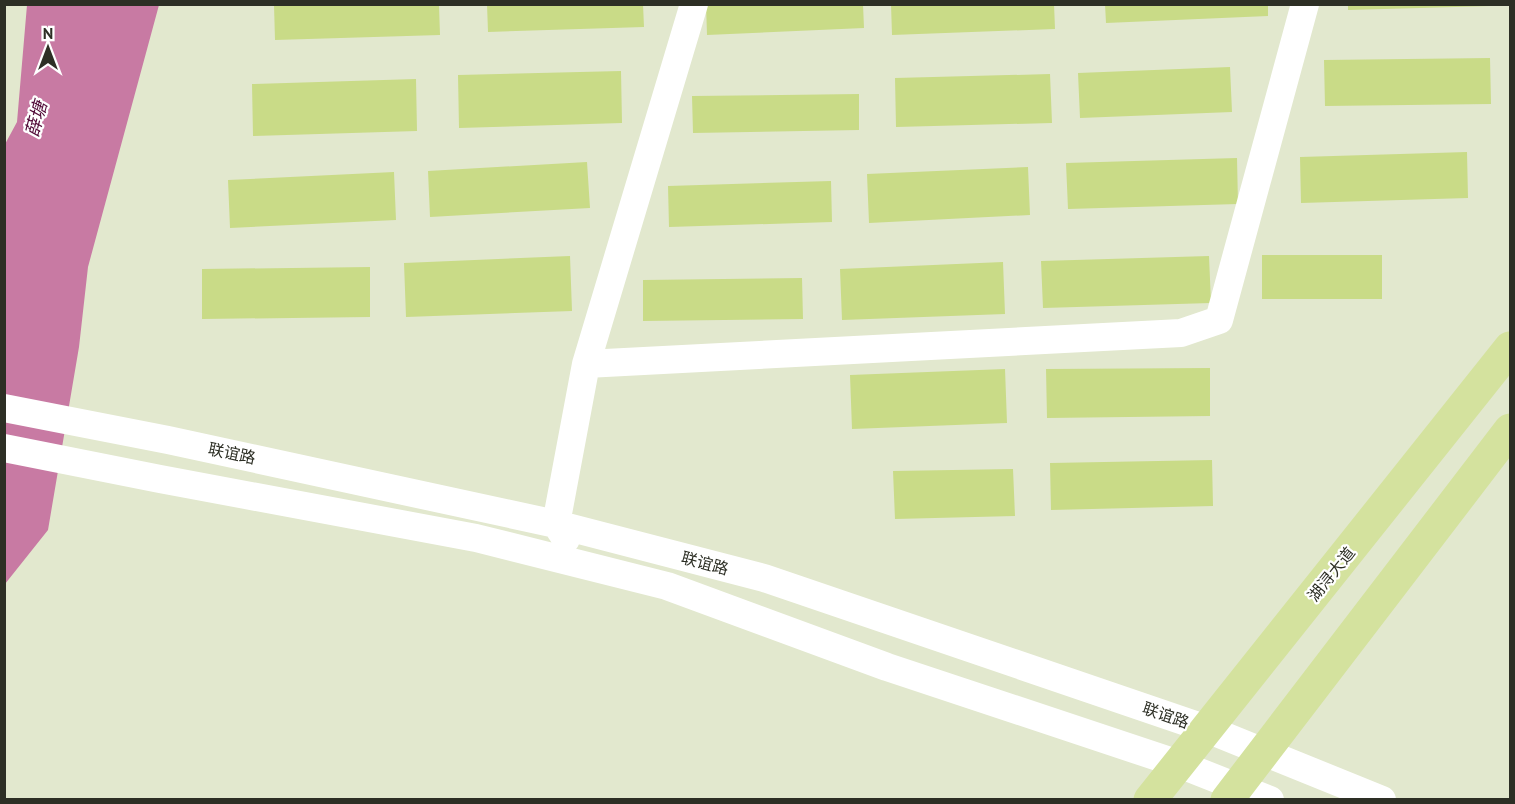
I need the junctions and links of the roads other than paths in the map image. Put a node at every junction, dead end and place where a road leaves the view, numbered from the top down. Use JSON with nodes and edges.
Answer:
{"nodes":[{"id":1,"x":694,"y":4,"type":"edge"},
{"id":2,"x":1305,"y":4,"type":"edge"},
{"id":3,"x":1510,"y":348,"type":"edge"},
{"id":4,"x":586,"y":364,"type":"junction"},
{"id":5,"x":4,"y":408,"type":"edge"},
{"id":6,"x":1510,"y":430,"type":"edge"},
{"id":7,"x":4,"y":448,"type":"edge"},
{"id":8,"x":556,"y":524,"type":"junction"},
{"id":9,"x":584,"y":565,"type":"junction"},
{"id":10,"x":1208,"y":729,"type":"junction"},
{"id":11,"x":1265,"y":751,"type":"junction"},
{"id":12,"x":1179,"y":764,"type":"junction"},
{"id":13,"x":1232,"y":793,"type":"edge"},
{"id":14,"x":1150,"y":800,"type":"edge"},
{"id":15,"x":1270,"y":800,"type":"edge"},
{"id":16,"x":1382,"y":800,"type":"edge"}],
"edges":[{"from":1,"to":4,"type":"street"},
{"from":2,"to":4,"type":"street"},
{"from":3,"to":10,"type":"main road","name":"湖浔大道"},
{"from":4,"to":8,"type":"street"},
{"from":5,"to":8,"type":"street","name":"联谊路"},
{"from":6,"to":11,"type":"main road"},
{"from":7,"to":9,"type":"street","name":"联谊路"},
{"from":8,"to":9,"type":"street"},
{"from":8,"to":10,"type":"street","name":"联谊路"},
{"from":9,"to":12,"type":"street","name":"联谊路"},
{"from":10,"to":11,"type":"street","name":"联谊路"},
{"from":10,"to":12,"type":"main road","name":"湖浔大道"},
{"from":11,"to":13,"type":"main road"},
{"from":11,"to":16,"type":"street","name":"联谊路"},
{"from":12,"to":13,"type":"street","name":"联谊路"},
{"from":12,"to":14,"type":"main road","name":"湖浔大道"},
{"from":13,"to":15,"type":"street","name":"联谊路"}]}
